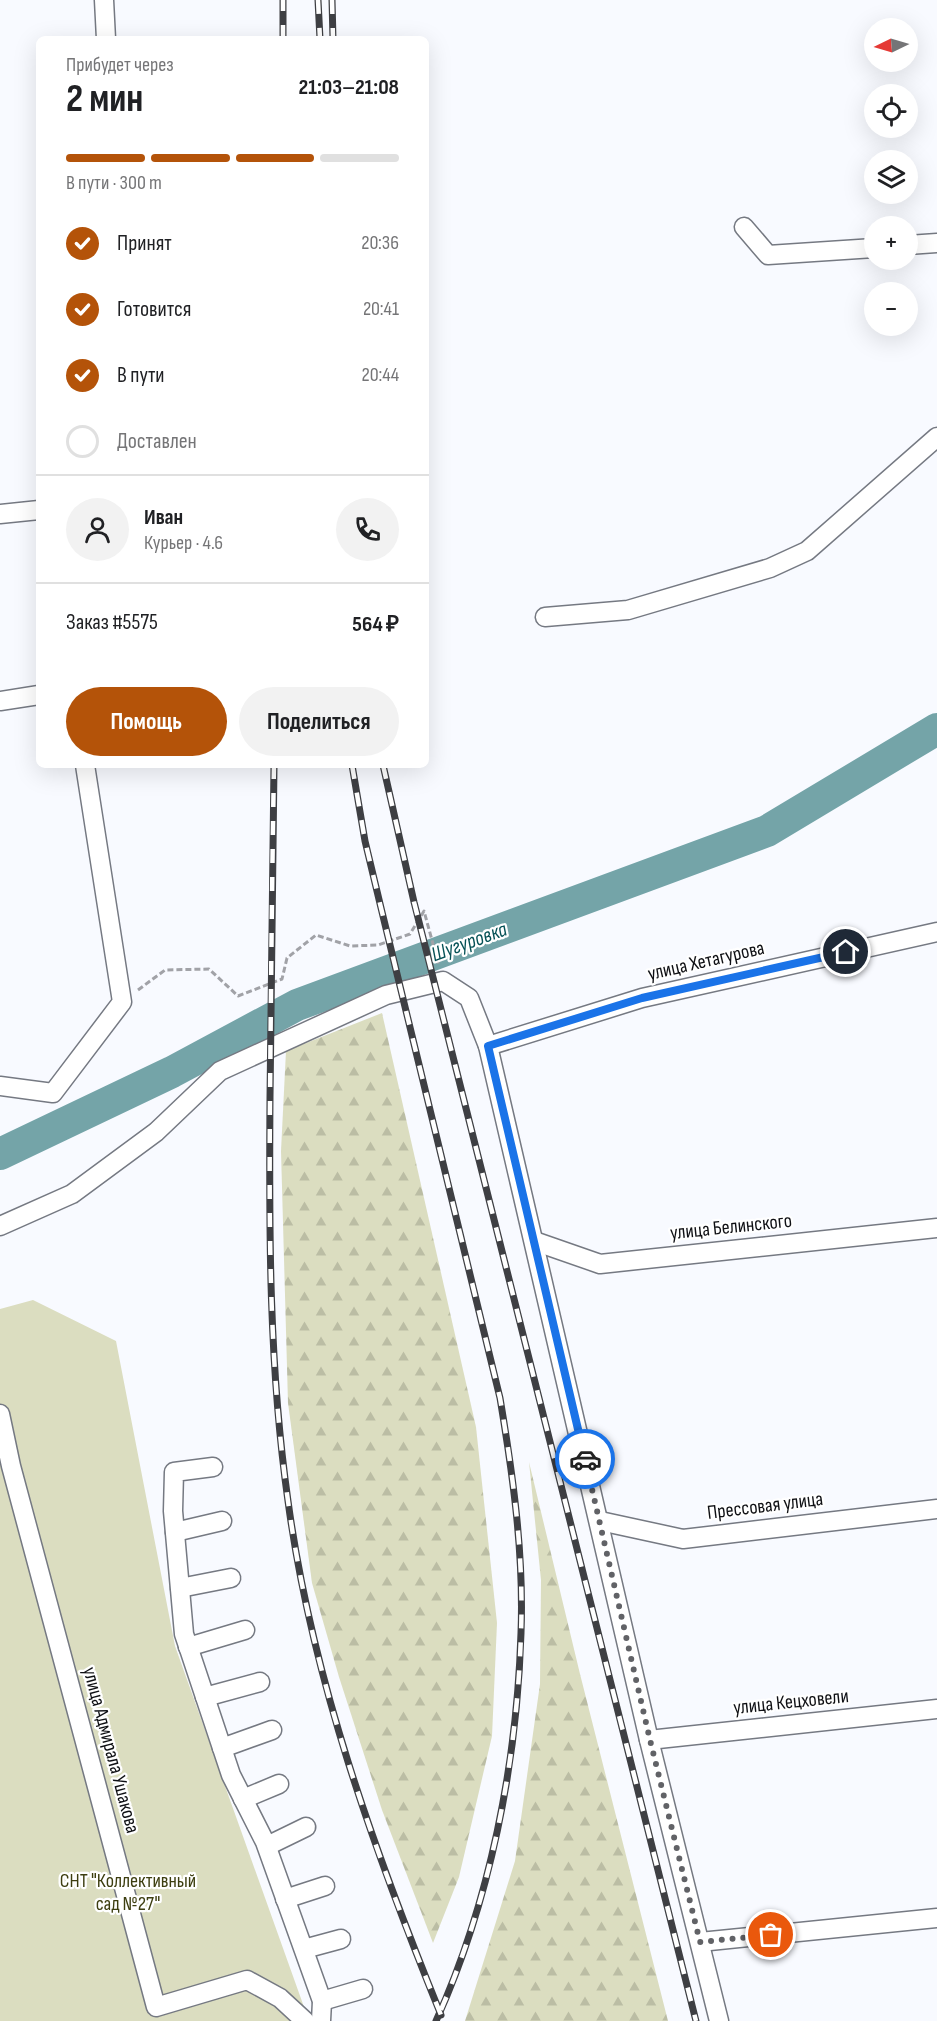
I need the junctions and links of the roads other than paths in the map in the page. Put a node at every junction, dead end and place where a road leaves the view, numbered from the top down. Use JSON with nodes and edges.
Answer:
{"nodes":[{"id":1,"x":104,"y":0,"type":"edge"},
{"id":2,"x":106,"y":36,"type":"edge"},
{"id":3,"x":744,"y":227,"type":"dead end"},
{"id":4,"x":937,"y":243,"type":"edge"},
{"id":5,"x":918,"y":244,"type":"edge"},
{"id":6,"x":864,"y":249,"type":"edge"},
{"id":7,"x":937,"y":437,"type":"edge"},
{"id":8,"x":36,"y":510,"type":"edge"},
{"id":9,"x":0,"y":514,"type":"edge"},
{"id":10,"x":545,"y":617,"type":"dead end"},
{"id":11,"x":36,"y":695,"type":"edge"},
{"id":12,"x":0,"y":701,"type":"edge"},
{"id":13,"x":85,"y":768,"type":"edge"},
{"id":14,"x":937,"y":932,"type":"edge"},
{"id":15,"x":488,"y":1046,"type":"junction"},
{"id":16,"x":0,"y":1086,"type":"edge"},
{"id":17,"x":0,"y":1226,"type":"edge"},
{"id":18,"x":937,"y":1228,"type":"edge"},
{"id":19,"x":534,"y":1241,"type":"junction"},
{"id":20,"x":0,"y":1414,"type":"edge"},
{"id":21,"x":213,"y":1467,"type":"dead end"},
{"id":22,"x":937,"y":1509,"type":"edge"},
{"id":23,"x":222,"y":1521,"type":"dead end"},
{"id":24,"x":600,"y":1521,"type":"junction"},
{"id":25,"x":175,"y":1532,"type":"junction"},
{"id":26,"x":231,"y":1578,"type":"dead end"},
{"id":27,"x":180,"y":1588,"type":"junction"},
{"id":28,"x":245,"y":1630,"type":"dead end"},
{"id":29,"x":188,"y":1647,"type":"junction"},
{"id":30,"x":260,"y":1682,"type":"dead end"},
{"id":31,"x":205,"y":1697,"type":"junction"},
{"id":32,"x":937,"y":1709,"type":"edge"},
{"id":33,"x":272,"y":1730,"type":"dead end"},
{"id":34,"x":650,"y":1740,"type":"junction"},
{"id":35,"x":222,"y":1748,"type":"junction"},
{"id":36,"x":279,"y":1784,"type":"dead end"},
{"id":37,"x":243,"y":1799,"type":"junction"},
{"id":38,"x":306,"y":1827,"type":"dead end"},
{"id":39,"x":267,"y":1846,"type":"junction"},
{"id":40,"x":325,"y":1886,"type":"dead end"},
{"id":41,"x":285,"y":1899,"type":"junction"},
{"id":42,"x":937,"y":1918,"type":"edge"},
{"id":43,"x":341,"y":1938,"type":"dead end"},
{"id":44,"x":700,"y":1942,"type":"junction"},
{"id":45,"x":303,"y":1949,"type":"junction"},
{"id":46,"x":363,"y":1989,"type":"dead end"},
{"id":47,"x":322,"y":2001,"type":"junction"},
{"id":48,"x":305,"y":2021,"type":"edge"},
{"id":49,"x":321,"y":2021,"type":"edge"},
{"id":50,"x":719,"y":2021,"type":"edge"}],
"edges":[{"from":1,"to":2,"type":"street"},
{"from":3,"to":6,"type":"street"},
{"from":4,"to":5,"type":"street"},
{"from":7,"to":10,"type":"street"},
{"from":8,"to":9,"type":"street"},
{"from":11,"to":12,"type":"street"},
{"from":13,"to":16,"type":"street"},
{"from":14,"to":15,"type":"street","name":"улица Хетагурова"},
{"from":15,"to":17,"type":"street"},
{"from":15,"to":19,"type":"street"},
{"from":18,"to":19,"type":"street","name":"улица Белинского"},
{"from":19,"to":24,"type":"street"},
{"from":20,"to":48,"type":"street","name":"улица Адмирала Ушакова"},
{"from":21,"to":25,"type":"street"},
{"from":22,"to":24,"type":"street","name":"Прессовая улица"},
{"from":23,"to":25,"type":"street"},
{"from":24,"to":34,"type":"street"},
{"from":25,"to":27,"type":"street"},
{"from":26,"to":27,"type":"street"},
{"from":27,"to":29,"type":"street"},
{"from":28,"to":29,"type":"street"},
{"from":29,"to":31,"type":"street"},
{"from":30,"to":31,"type":"street"},
{"from":31,"to":35,"type":"street"},
{"from":32,"to":34,"type":"street","name":"улица Кецховели"},
{"from":33,"to":35,"type":"street"},
{"from":34,"to":44,"type":"street"},
{"from":35,"to":37,"type":"street"},
{"from":36,"to":37,"type":"street"},
{"from":37,"to":39,"type":"street"},
{"from":38,"to":39,"type":"street"},
{"from":39,"to":41,"type":"street"},
{"from":40,"to":41,"type":"street"},
{"from":41,"to":45,"type":"street"},
{"from":42,"to":44,"type":"street"},
{"from":43,"to":45,"type":"street"},
{"from":44,"to":50,"type":"street"},
{"from":45,"to":47,"type":"street"},
{"from":46,"to":47,"type":"street"},
{"from":47,"to":49,"type":"street"}]}
